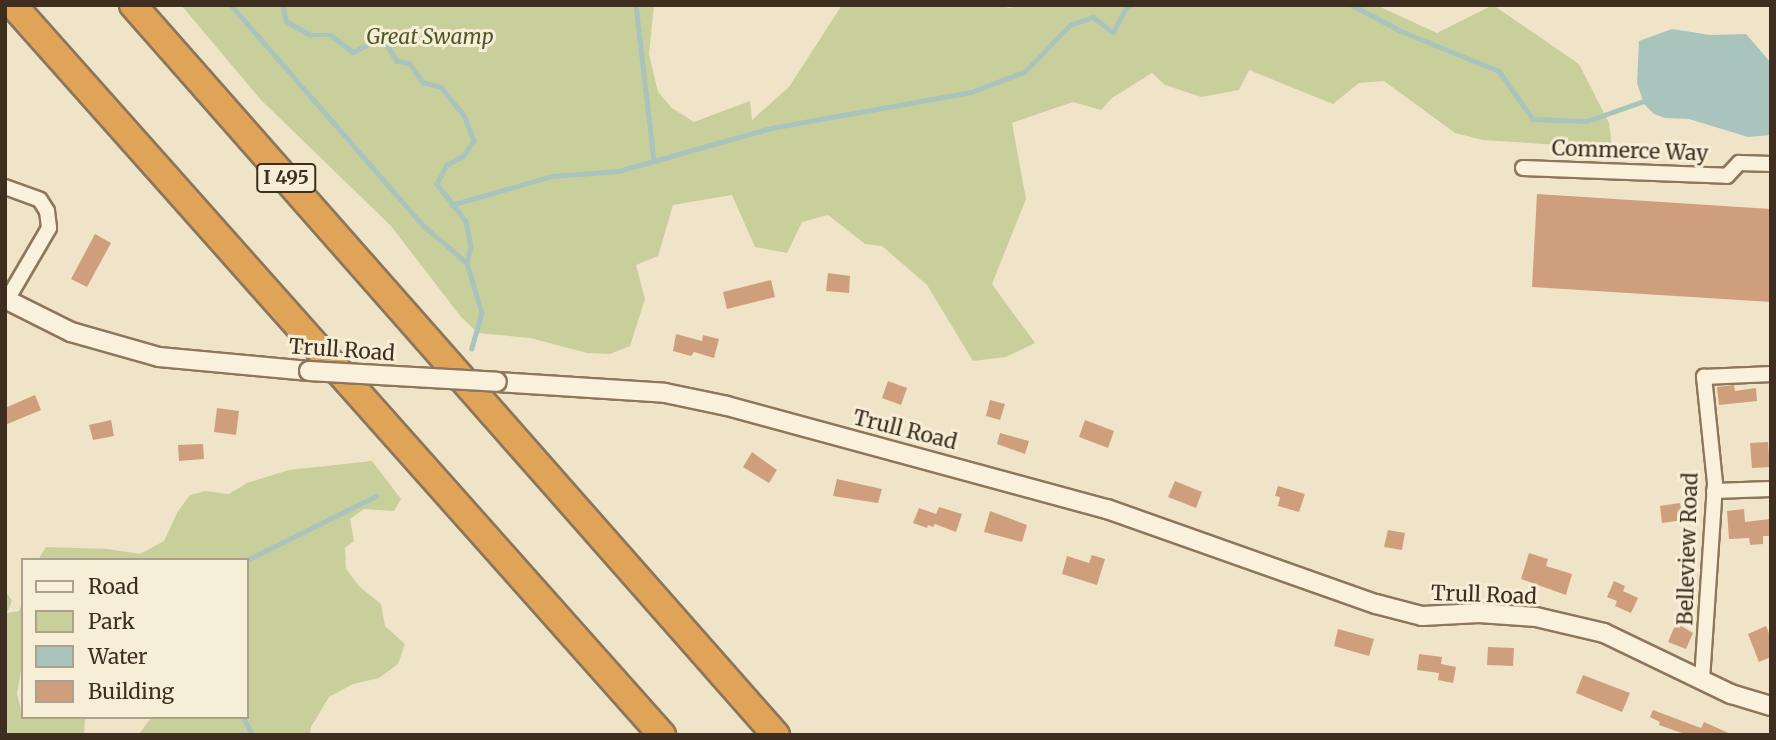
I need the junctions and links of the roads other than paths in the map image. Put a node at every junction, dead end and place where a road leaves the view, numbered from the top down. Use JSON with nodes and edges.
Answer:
{"nodes":[{"id":1,"x":13,"y":5,"type":"edge"},
{"id":2,"x":133,"y":5,"type":"edge"},
{"id":3,"x":1771,"y":164,"type":"edge"},
{"id":4,"x":1523,"y":168,"type":"dead end"},
{"id":5,"x":5,"y":187,"type":"edge"},
{"id":6,"x":6,"y":300,"type":"edge"},
{"id":7,"x":1771,"y":374,"type":"edge"},
{"id":8,"x":1771,"y":489,"type":"edge"},
{"id":9,"x":1714,"y":491,"type":"junction"},
{"id":10,"x":1702,"y":680,"type":"junction"},
{"id":11,"x":1771,"y":706,"type":"edge"},
{"id":12,"x":662,"y":735,"type":"edge"},
{"id":13,"x":776,"y":735,"type":"edge"}],
"edges":[{"from":1,"to":12,"type":"highway"},
{"from":2,"to":13,"type":"highway","number":"I 495"},
{"from":3,"to":4,"type":"street","name":"Commerce Way"},
{"from":5,"to":6,"type":"street"},
{"from":6,"to":10,"type":"street","name":"Trull Road","bridge":true},
{"from":7,"to":9,"type":"street","name":"Belleview Road"},
{"from":8,"to":9,"type":"street"},
{"from":9,"to":10,"type":"street","name":"Belleview Road"},
{"from":10,"to":11,"type":"street","name":"Trull Road"}]}
